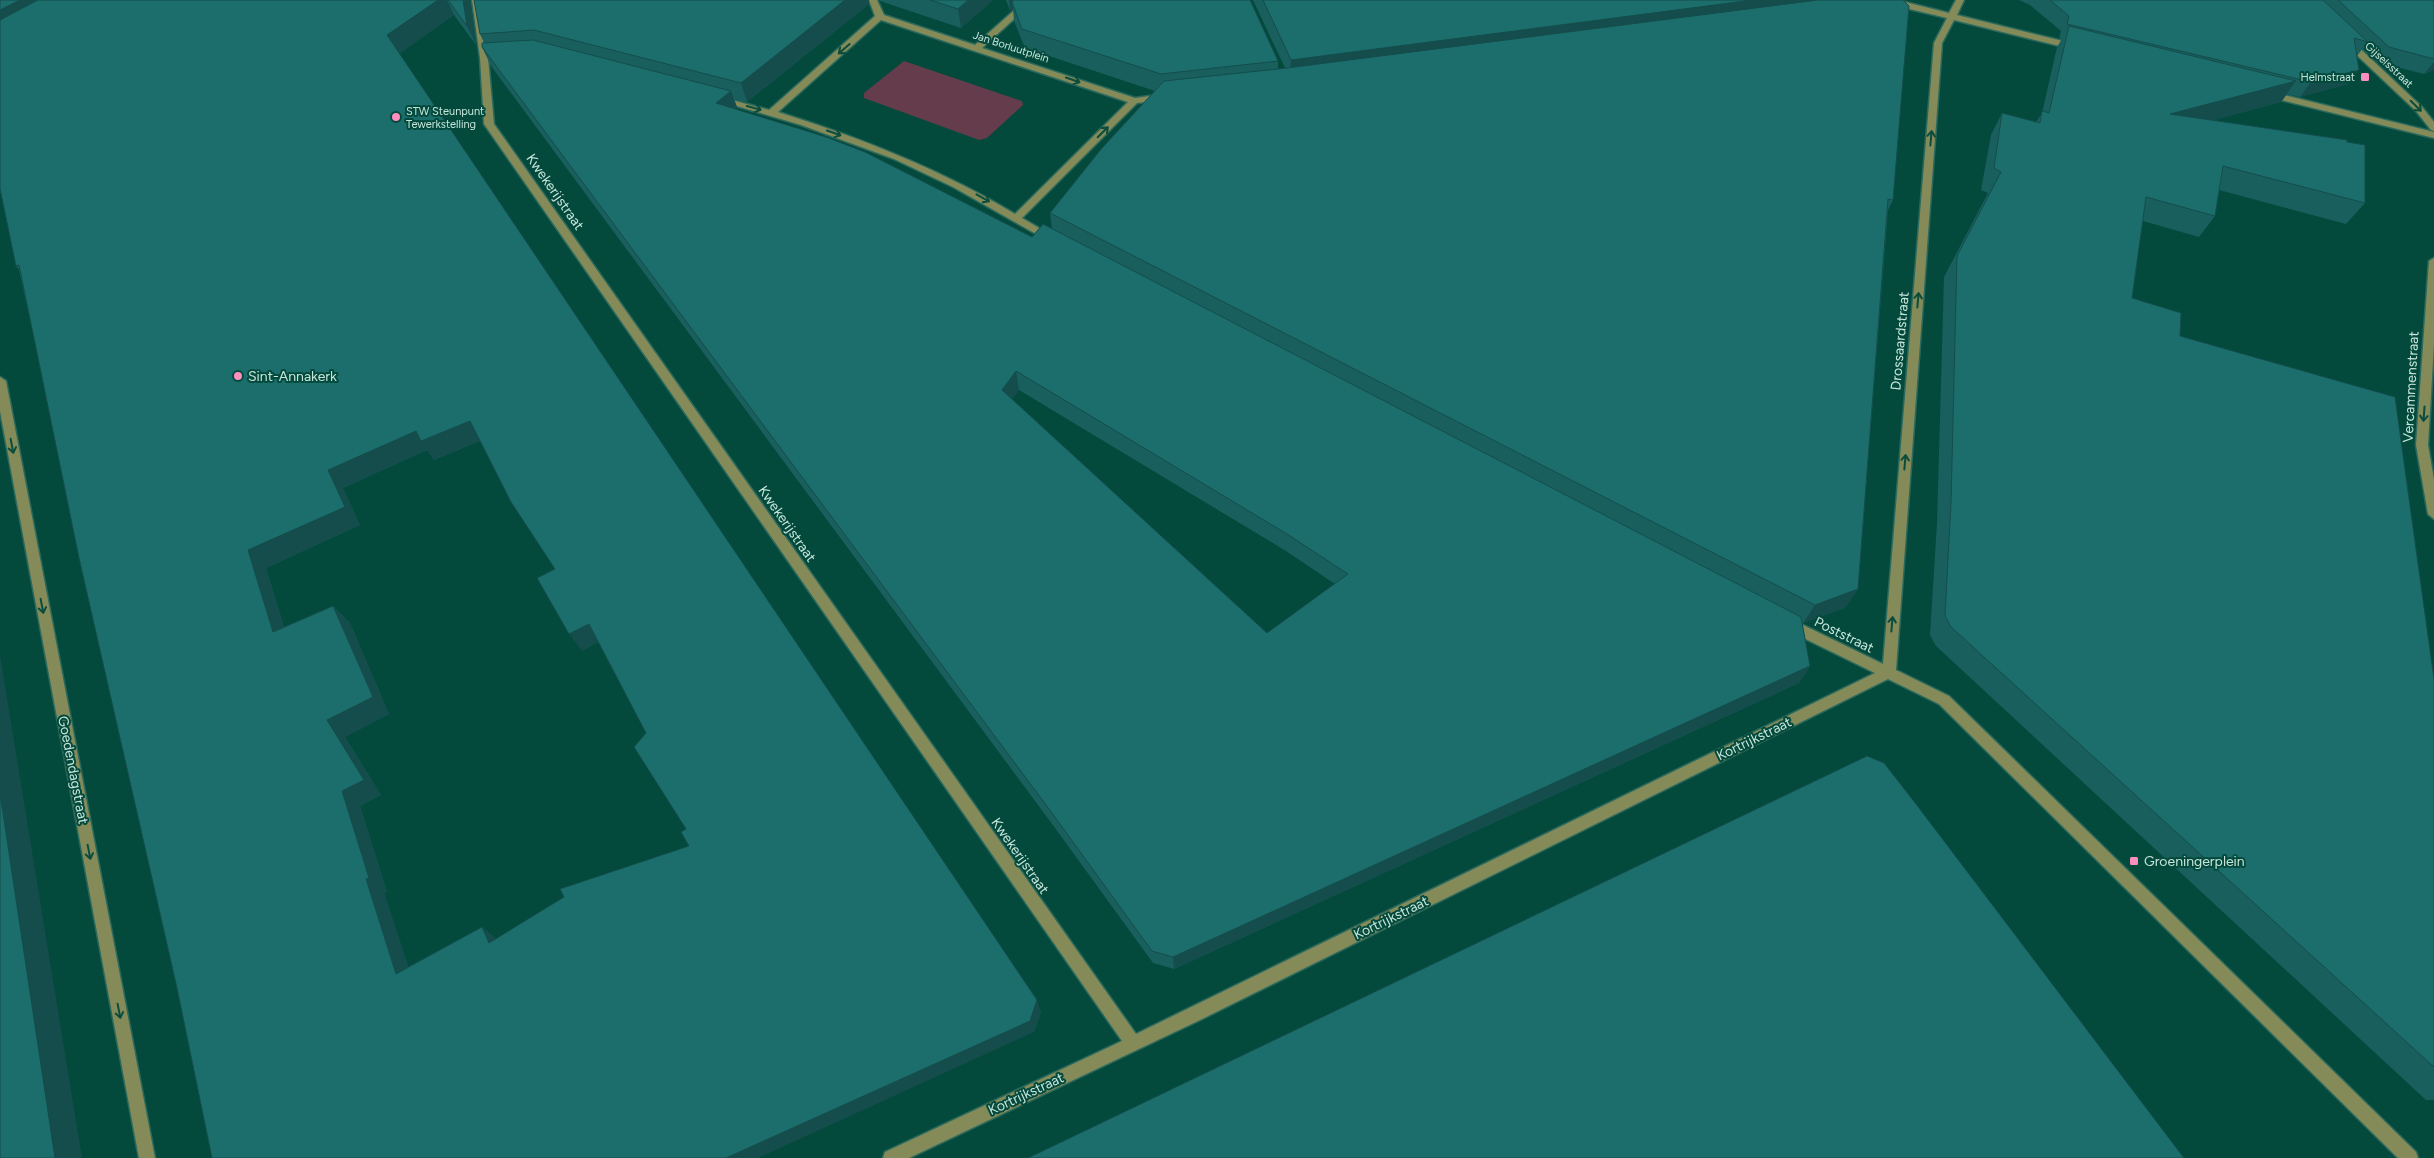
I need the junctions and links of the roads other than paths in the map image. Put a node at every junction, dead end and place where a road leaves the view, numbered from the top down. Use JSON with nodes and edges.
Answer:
{"nodes":[{"id":1,"x":476,"y":0,"type":"edge"},
{"id":2,"x":873,"y":0,"type":"edge"},
{"id":3,"x":1030,"y":0,"type":"edge"},
{"id":4,"x":1960,"y":0,"type":"edge"},
{"id":5,"x":1881,"y":7,"type":"edge"},
{"id":6,"x":1952,"y":16,"type":"junction"},
{"id":7,"x":880,"y":17,"type":"junction"},
{"id":8,"x":2340,"y":34,"type":"edge"},
{"id":9,"x":977,"y":48,"type":"junction"},
{"id":10,"x":2087,"y":49,"type":"edge"},
{"id":11,"x":2260,"y":92,"type":"edge"},
{"id":12,"x":1172,"y":96,"type":"edge"},
{"id":13,"x":712,"y":98,"type":"edge"},
{"id":14,"x":1134,"y":101,"type":"junction"},
{"id":15,"x":771,"y":113,"type":"junction"},
{"id":16,"x":2434,"y":128,"type":"edge"},
{"id":17,"x":2434,"y":135,"type":"edge"},
{"id":18,"x":1016,"y":219,"type":"junction"},
{"id":19,"x":1062,"y":246,"type":"edge"},
{"id":20,"x":2434,"y":261,"type":"edge"},
{"id":21,"x":0,"y":381,"type":"edge"},
{"id":22,"x":2434,"y":514,"type":"edge"},
{"id":23,"x":1782,"y":621,"type":"edge"},
{"id":24,"x":1889,"y":672,"type":"junction"},
{"id":25,"x":1134,"y":1044,"type":"junction"},
{"id":26,"x":147,"y":1158,"type":"edge"},
{"id":27,"x":891,"y":1158,"type":"edge"},
{"id":28,"x":2410,"y":1158,"type":"edge"}],
"edges":[{"from":1,"to":25,"type":"street","name":"Kwekerijstraat"},
{"from":2,"to":7,"type":"street"},
{"from":3,"to":9,"type":"street"},
{"from":4,"to":6,"type":"street","name":"Drossaardstraat"},
{"from":5,"to":6,"type":"street"},
{"from":6,"to":10,"type":"street"},
{"from":24,"to":6,"type":"street","name":"Drossaardstraat","one_way":true},
{"from":7,"to":9,"type":"street","name":"Jan Borluutplein"},
{"from":7,"to":15,"type":"street","one_way":true},
{"from":8,"to":16,"type":"street","name":"Gijselsstraat","one_way":true},
{"from":9,"to":14,"type":"street","name":"Jan Borluutplein","one_way":true},
{"from":11,"to":17,"type":"street"},
{"from":12,"to":14,"type":"street"},
{"from":13,"to":15,"type":"street","one_way":true},
{"from":18,"to":14,"type":"street","one_way":true},
{"from":15,"to":18,"type":"street","one_way":true},
{"from":18,"to":19,"type":"street"},
{"from":20,"to":22,"type":"street","name":"Vercammenstraat","one_way":true},
{"from":21,"to":26,"type":"street","name":"Goedendagstraat","one_way":true},
{"from":23,"to":24,"type":"street","name":"Poststraat"},
{"from":24,"to":25,"type":"street","name":"Kortrijkstraat"},
{"from":24,"to":28,"type":"street"},
{"from":25,"to":27,"type":"street","name":"Kortrijkstraat"}]}
